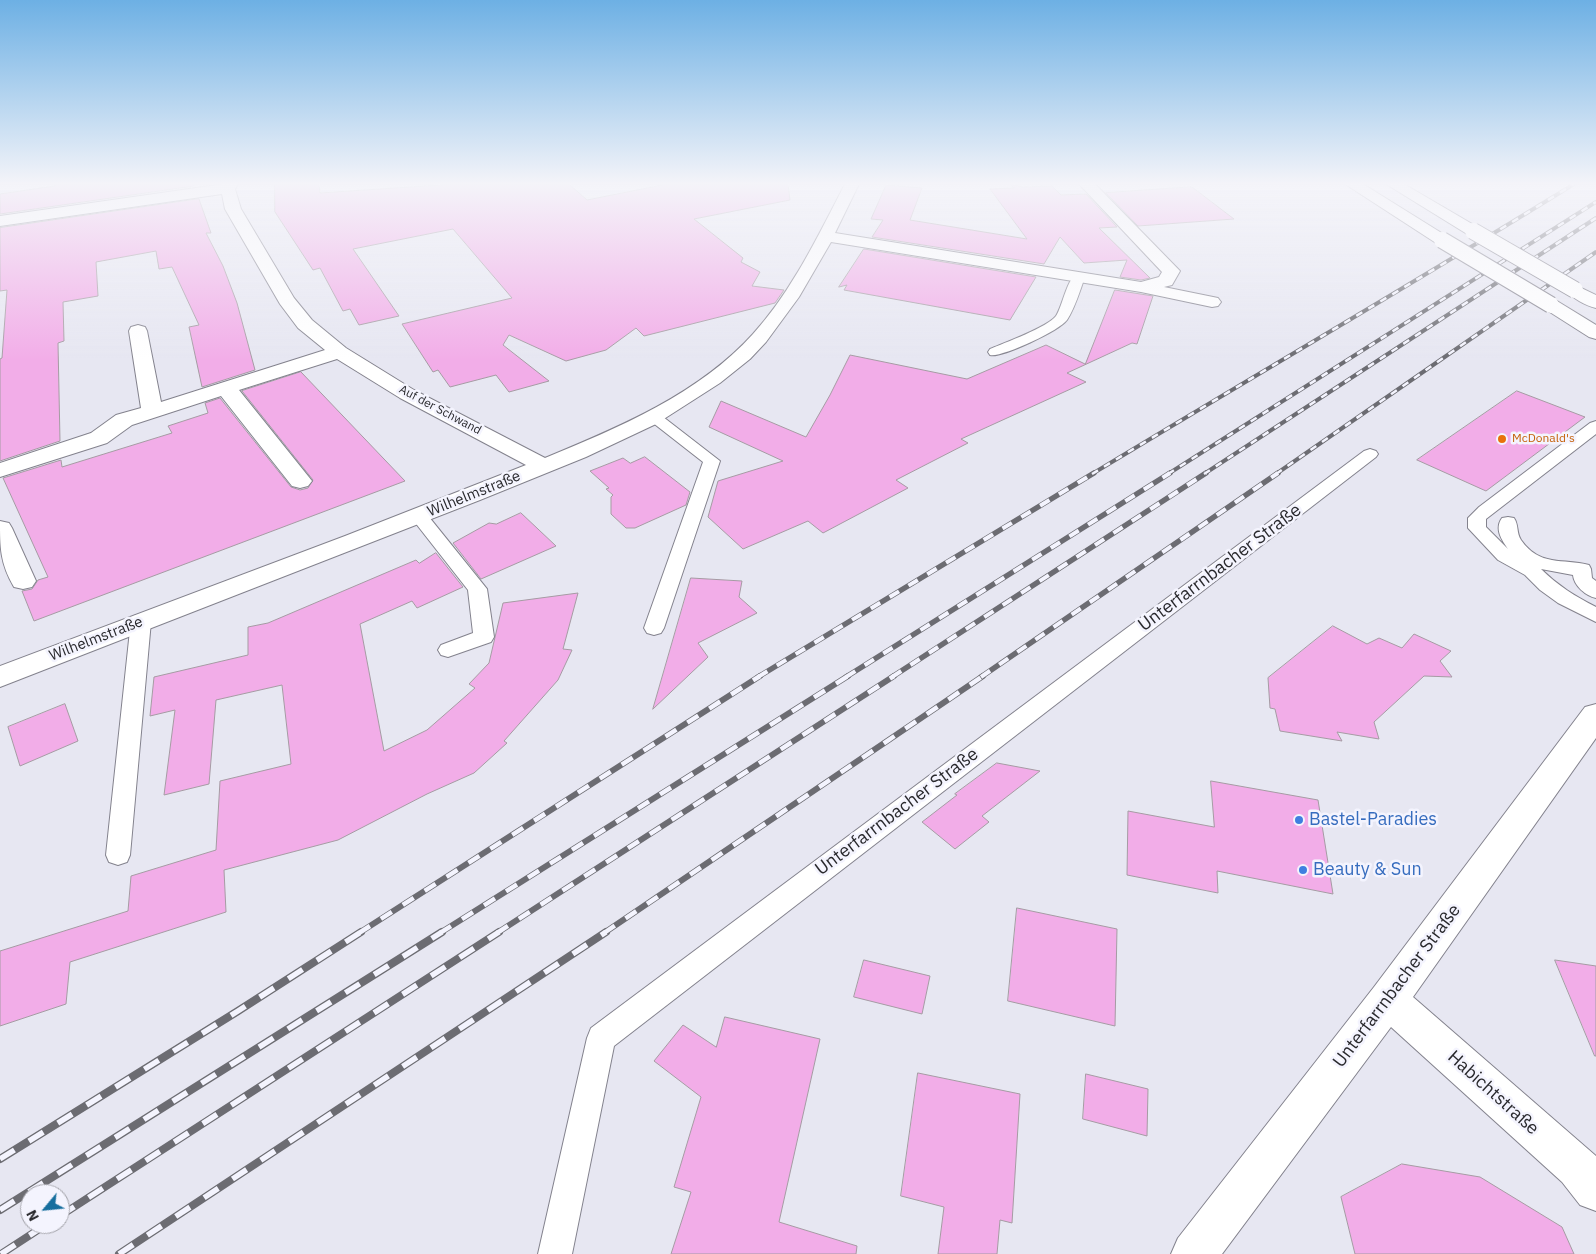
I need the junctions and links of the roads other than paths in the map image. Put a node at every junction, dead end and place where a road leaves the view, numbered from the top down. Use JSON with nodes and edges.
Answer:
{"nodes":[{"id":1,"x":253,"y":243,"type":"edge"},
{"id":2,"x":822,"y":243,"type":"edge"},
{"id":3,"x":866,"y":243,"type":"edge"},
{"id":4,"x":1143,"y":243,"type":"edge"},
{"id":5,"x":1446,"y":243,"type":"edge"},
{"id":6,"x":1492,"y":243,"type":"edge"},
{"id":7,"x":1079,"y":277,"type":"junction"},
{"id":8,"x":1141,"y":287,"type":"junction"},
{"id":9,"x":1212,"y":302,"type":"dead end"},
{"id":10,"x":1596,"y":303,"type":"edge"},
{"id":11,"x":138,"y":331,"type":"dead end"},
{"id":12,"x":1596,"y":333,"type":"edge"},
{"id":13,"x":339,"y":352,"type":"junction"},
{"id":14,"x":995,"y":352,"type":"dead end"},
{"id":15,"x":226,"y":388,"type":"junction"},
{"id":16,"x":152,"y":411,"type":"junction"},
{"id":17,"x":653,"y":416,"type":"junction"},
{"id":18,"x":1596,"y":426,"type":"edge"},
{"id":19,"x":1370,"y":454,"type":"dead end"},
{"id":20,"x":542,"y":466,"type":"junction"},
{"id":21,"x":0,"y":470,"type":"edge"},
{"id":22,"x":300,"y":481,"type":"dead end"},
{"id":23,"x":419,"y":516,"type":"junction"},
{"id":24,"x":1508,"y":522,"type":"dead end"},
{"id":25,"x":0,"y":528,"type":"edge"},
{"id":26,"x":1530,"y":564,"type":"junction"},
{"id":27,"x":23,"y":581,"type":"dead end"},
{"id":28,"x":1596,"y":592,"type":"edge"},
{"id":29,"x":1596,"y":614,"type":"edge"},
{"id":30,"x":141,"y":621,"type":"junction"},
{"id":31,"x":654,"y":628,"type":"dead end"},
{"id":32,"x":448,"y":650,"type":"dead end"},
{"id":33,"x":0,"y":676,"type":"edge"},
{"id":34,"x":1596,"y":716,"type":"edge"},
{"id":35,"x":118,"y":855,"type":"dead end"},
{"id":36,"x":1388,"y":1000,"type":"junction"},
{"id":37,"x":1596,"y":1189,"type":"edge"},
{"id":38,"x":555,"y":1254,"type":"edge"},
{"id":39,"x":1194,"y":1254,"type":"edge"}],
"edges":[{"from":1,"to":13,"type":"street","name":"Auf der Schwand"},
{"from":2,"to":17,"type":"street","name":"Wilhelmstraße"},
{"from":3,"to":7,"type":"street"},
{"from":4,"to":8,"type":"street"},
{"from":5,"to":12,"type":"street","bridge":true},
{"from":6,"to":10,"type":"street","bridge":true},
{"from":7,"to":8,"type":"street"},
{"from":7,"to":14,"type":"lane"},
{"from":8,"to":9,"type":"street"},
{"from":11,"to":16,"type":"street"},
{"from":13,"to":15,"type":"street"},
{"from":13,"to":20,"type":"street","name":"Auf der Schwand"},
{"from":15,"to":16,"type":"street"},
{"from":15,"to":22,"type":"street"},
{"from":16,"to":21,"type":"street"},
{"from":17,"to":20,"type":"street","name":"Wilhelmstraße"},
{"from":17,"to":31,"type":"lane"},
{"from":18,"to":26,"type":"lane"},
{"from":19,"to":38,"type":"lane","name":"Unterfarrnbacher Straße"},
{"from":20,"to":23,"type":"street","name":"Wilhelmstraße"},
{"from":23,"to":30,"type":"street","name":"Wilhelmstraße"},
{"from":23,"to":32,"type":"lane"},
{"from":24,"to":26,"type":"lane"},
{"from":25,"to":27,"type":"street"},
{"from":26,"to":28,"type":"lane"},
{"from":26,"to":29,"type":"lane"},
{"from":30,"to":33,"type":"street","name":"Wilhelmstraße"},
{"from":30,"to":35,"type":"lane"},
{"from":34,"to":36,"type":"street","name":"Unterfarrnbacher Straße"},
{"from":36,"to":37,"type":"street","name":"Habichtstraße"},
{"from":36,"to":39,"type":"street","name":"Unterfarrnbacher Straße"}]}
